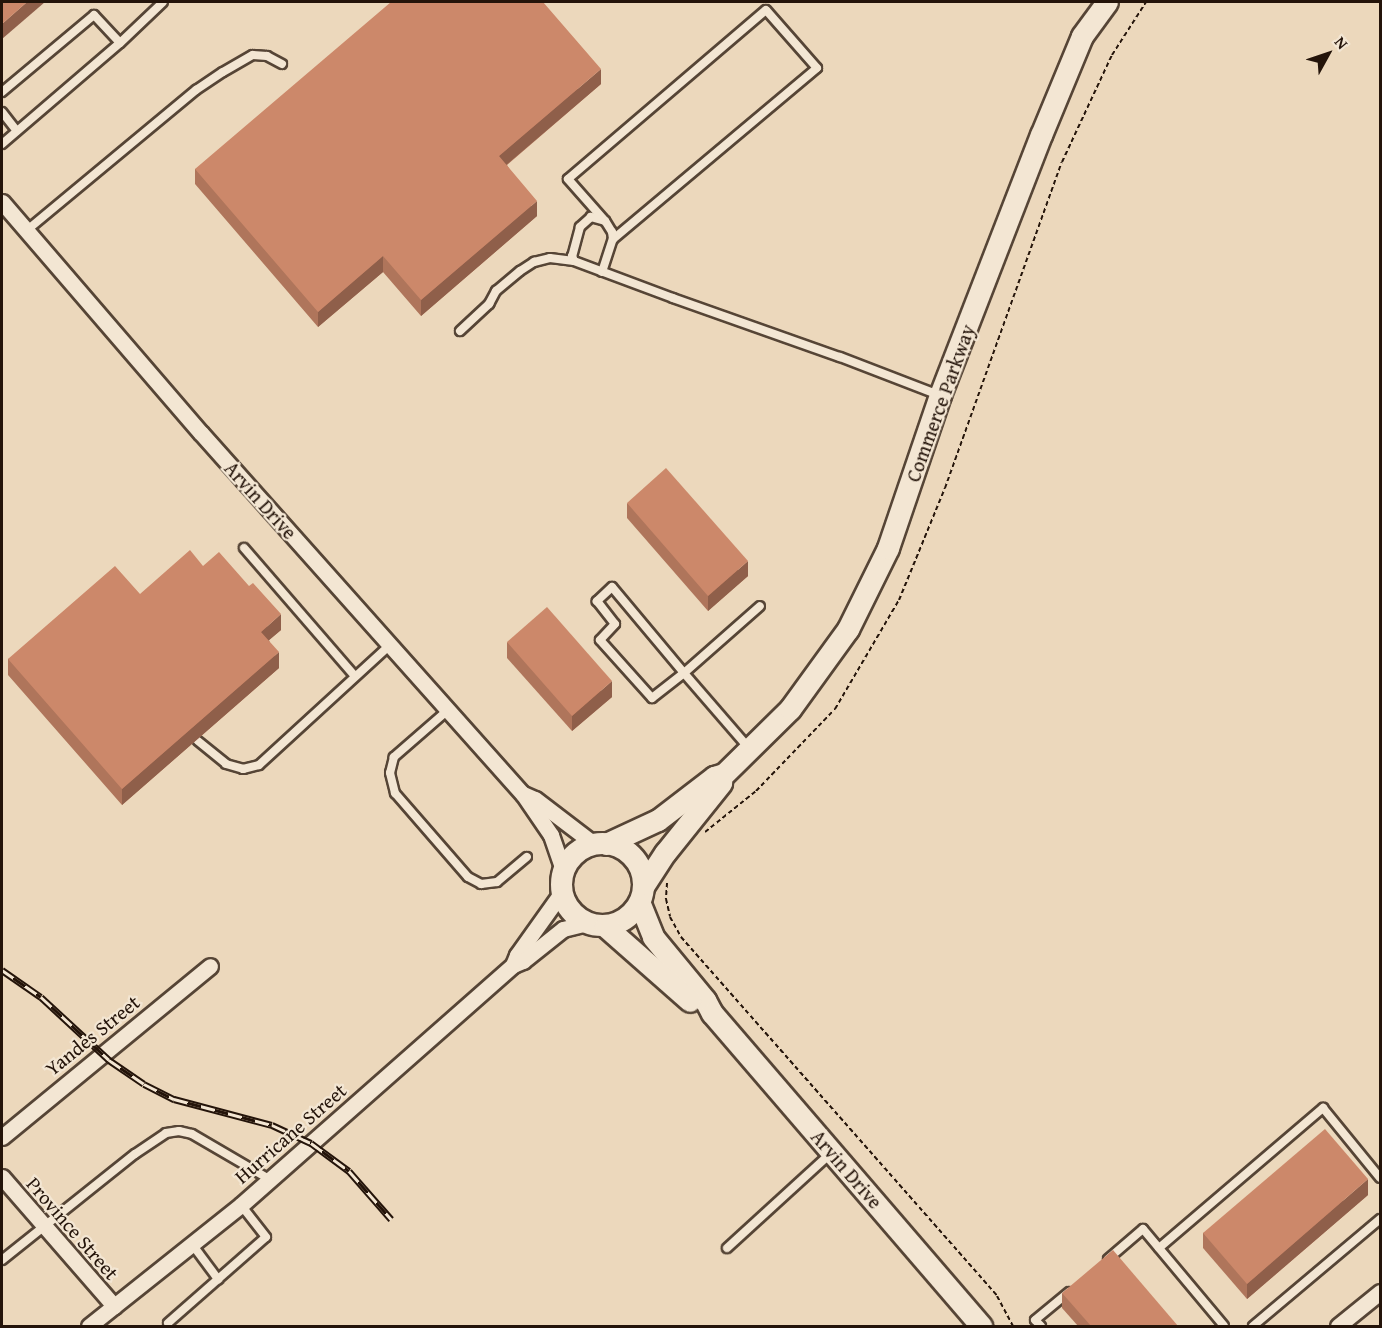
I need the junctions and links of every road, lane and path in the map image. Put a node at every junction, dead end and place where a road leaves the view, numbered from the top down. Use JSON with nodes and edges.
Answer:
{"nodes":[{"id":1,"x":164,"y":2,"type":"edge"},
{"id":2,"x":1107,"y":2,"type":"edge"},
{"id":3,"x":1146,"y":2,"type":"edge"},
{"id":4,"x":120,"y":43,"type":"junction"},
{"id":5,"x":282,"y":64,"type":"dead end"},
{"id":6,"x":2,"y":92,"type":"edge"},
{"id":7,"x":2,"y":112,"type":"edge"},
{"id":8,"x":17,"y":131,"type":"junction"},
{"id":9,"x":2,"y":144,"type":"edge"},
{"id":10,"x":2,"y":202,"type":"edge"},
{"id":11,"x":605,"y":221,"type":"junction"},
{"id":12,"x":27,"y":231,"type":"junction"},
{"id":13,"x":613,"y":239,"type":"junction"},
{"id":14,"x":574,"y":261,"type":"junction"},
{"id":15,"x":602,"y":272,"type":"junction"},
{"id":16,"x":460,"y":331,"type":"dead end"},
{"id":17,"x":940,"y":395,"type":"junction"},
{"id":18,"x":244,"y":548,"type":"dead end"},
{"id":19,"x":760,"y":606,"type":"dead end"},
{"id":20,"x":390,"y":645,"type":"junction"},
{"id":21,"x":684,"y":673,"type":"junction"},
{"id":22,"x":355,"y":676,"type":"junction"},
{"id":23,"x":448,"y":710,"type":"junction"},
{"id":24,"x":198,"y":741,"type":"dead end"},
{"id":25,"x":751,"y":750,"type":"junction"},
{"id":26,"x":724,"y":774,"type":"junction"},
{"id":27,"x":523,"y":795,"type":"junction"},
{"id":28,"x":702,"y":835,"type":"dead end"},
{"id":29,"x":600,"y":844,"type":"junction"},
{"id":30,"x":665,"y":853,"type":"junction"},
{"id":31,"x":527,"y":857,"type":"dead end"},
{"id":32,"x":563,"y":870,"type":"junction"},
{"id":33,"x":667,"y":880,"type":"dead end"},
{"id":34,"x":562,"y":892,"type":"junction"},
{"id":35,"x":642,"y":894,"type":"junction"},
{"id":36,"x":596,"y":925,"type":"junction"},
{"id":37,"x":513,"y":965,"type":"junction"},
{"id":38,"x":210,"y":966,"type":"dead end"},
{"id":39,"x":681,"y":972,"type":"junction"},
{"id":40,"x":712,"y":1013,"type":"junction"},
{"id":41,"x":2,"y":1137,"type":"edge"},
{"id":42,"x":832,"y":1152,"type":"junction"},
{"id":43,"x":2,"y":1177,"type":"edge"},
{"id":44,"x":1380,"y":1178,"type":"edge"},
{"id":45,"x":269,"y":1179,"type":"junction"},
{"id":46,"x":241,"y":1205,"type":"junction"},
{"id":47,"x":1380,"y":1219,"type":"edge"},
{"id":48,"x":43,"y":1225,"type":"junction"},
{"id":49,"x":191,"y":1243,"type":"junction"},
{"id":50,"x":727,"y":1248,"type":"dead end"},
{"id":51,"x":1159,"y":1248,"type":"junction"},
{"id":52,"x":2,"y":1260,"type":"edge"},
{"id":53,"x":1098,"y":1267,"type":"edge"},
{"id":54,"x":218,"y":1279,"type":"junction"},
{"id":55,"x":1080,"y":1282,"type":"edge"},
{"id":56,"x":1380,"y":1292,"type":"edge"},
{"id":57,"x":114,"y":1306,"type":"junction"},
{"id":58,"x":168,"y":1323,"type":"dead end"},
{"id":59,"x":977,"y":1325,"type":"edge"},
{"id":60,"x":89,"y":1326,"type":"edge"},
{"id":61,"x":1013,"y":1326,"type":"edge"},
{"id":62,"x":1041,"y":1326,"type":"edge"},
{"id":63,"x":1224,"y":1326,"type":"edge"},
{"id":64,"x":1253,"y":1326,"type":"edge"},
{"id":65,"x":1338,"y":1326,"type":"edge"}],
"edges":[{"from":1,"to":4,"type":"lane"},
{"from":2,"to":17,"type":"street","name":"Commerce Parkway"},
{"from":3,"to":28,"type":"path"},
{"from":4,"to":6,"type":"lane"},
{"from":4,"to":8,"type":"lane"},
{"from":5,"to":12,"type":"lane"},
{"from":7,"to":8,"type":"lane"},
{"from":8,"to":9,"type":"lane"},
{"from":10,"to":12,"type":"street","name":"Arvin Drive"},
{"from":11,"to":13,"type":"lane"},
{"from":11,"to":13,"type":"lane"},
{"from":11,"to":14,"type":"lane"},
{"from":12,"to":20,"type":"street","name":"Arvin Drive"},
{"from":13,"to":15,"type":"lane"},
{"from":14,"to":15,"type":"lane"},
{"from":14,"to":16,"type":"lane"},
{"from":15,"to":17,"type":"lane"},
{"from":17,"to":25,"type":"street","name":"Commerce Parkway"},
{"from":18,"to":22,"type":"lane"},
{"from":19,"to":21,"type":"lane"},
{"from":20,"to":22,"type":"lane"},
{"from":20,"to":23,"type":"street","name":"Arvin Drive"},
{"from":21,"to":21,"type":"lane"},
{"from":21,"to":25,"type":"lane"},
{"from":22,"to":24,"type":"lane"},
{"from":23,"to":27,"type":"street","name":"Arvin Drive"},
{"from":23,"to":31,"type":"lane"},
{"from":25,"to":26,"type":"street","name":"Commerce Parkway"},
{"from":26,"to":29,"type":"street","name":"Commerce Parkway"},
{"from":26,"to":30,"type":"street","name":"Commerce Parkway"},
{"from":27,"to":29,"type":"street","name":"Arvin Drive"},
{"from":27,"to":32,"type":"street","name":"Arvin Drive"},
{"from":29,"to":32,"type":"street"},
{"from":29,"to":35,"type":"street","name":"Arvin Drive"},
{"from":30,"to":35,"type":"street","name":"Commerce Parkway"},
{"from":30,"to":39,"type":"street"},
{"from":32,"to":34,"type":"street","name":"Arvin Drive"},
{"from":33,"to":61,"type":"path"},
{"from":34,"to":36,"type":"street","name":"Arvin Drive"},
{"from":34,"to":37,"type":"street","name":"Hurricane Street"},
{"from":35,"to":36,"type":"street"},
{"from":35,"to":39,"type":"street","name":"Arvin Drive"},
{"from":36,"to":37,"type":"street","name":"Hurricane Street"},
{"from":36,"to":40,"type":"street","name":"Arvin Drive"},
{"from":37,"to":45,"type":"street","name":"Hurricane Street"},
{"from":38,"to":41,"type":"street","name":"Yandes Street"},
{"from":39,"to":40,"type":"street","name":"Arvin Drive"},
{"from":40,"to":42,"type":"street","name":"Arvin Drive"},
{"from":42,"to":50,"type":"lane"},
{"from":42,"to":59,"type":"street","name":"Arvin Drive"},
{"from":43,"to":48,"type":"street","name":"Province Street"},
{"from":44,"to":51,"type":"lane"},
{"from":45,"to":46,"type":"street","name":"Hurricane Street"},
{"from":45,"to":48,"type":"lane"},
{"from":46,"to":49,"type":"street","name":"Hurricane Street"},
{"from":46,"to":54,"type":"lane"},
{"from":47,"to":64,"type":"lane"},
{"from":48,"to":52,"type":"lane"},
{"from":48,"to":57,"type":"street","name":"Province Street"},
{"from":49,"to":54,"type":"lane"},
{"from":49,"to":57,"type":"street","name":"Hurricane Street"},
{"from":51,"to":53,"type":"lane"},
{"from":51,"to":63,"type":"lane"},
{"from":54,"to":58,"type":"lane"},
{"from":55,"to":62,"type":"lane"},
{"from":56,"to":65,"type":"street"},
{"from":57,"to":60,"type":"street","name":"Hurricane Street"}]}
